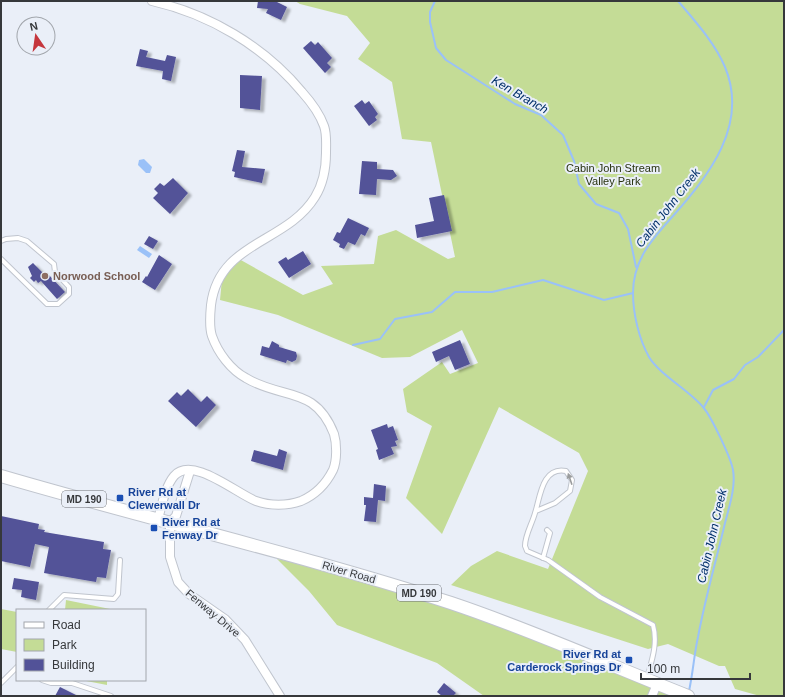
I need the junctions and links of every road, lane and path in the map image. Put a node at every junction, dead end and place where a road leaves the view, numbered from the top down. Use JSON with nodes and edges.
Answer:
{"nodes":[{"id":1,"x":152,"y":1,"type":"edge"},
{"id":2,"x":1,"y":241,"type":"edge"},
{"id":3,"x":1,"y":259,"type":"edge"},
{"id":4,"x":190,"y":471,"type":"junction"},
{"id":5,"x":1,"y":476,"type":"edge"},
{"id":6,"x":536,"y":511,"type":"junction"},
{"id":7,"x":158,"y":519,"type":"junction"},
{"id":8,"x":170,"y":522,"type":"junction"},
{"id":9,"x":547,"y":530,"type":"dead end"},
{"id":10,"x":543,"y":558,"type":"junction"},
{"id":11,"x":120,"y":560,"type":"dead end"},
{"id":12,"x":51,"y":609,"type":"edge"},
{"id":13,"x":16,"y":669,"type":"edge"},
{"id":14,"x":44,"y":681,"type":"edge"},
{"id":15,"x":652,"y":682,"type":"junction"},
{"id":16,"x":1,"y":683,"type":"edge"},
{"id":17,"x":111,"y":696,"type":"edge"},
{"id":18,"x":280,"y":696,"type":"edge"},
{"id":19,"x":652,"y":696,"type":"edge"},
{"id":20,"x":688,"y":696,"type":"edge"}],
"edges":[{"from":1,"to":4,"type":"street"},
{"from":2,"to":3,"type":"lane"},
{"from":4,"to":7,"type":"street"},
{"from":4,"to":8,"type":"street"},
{"from":5,"to":7,"type":"main road","name":"River Road","number":"MD 190"},
{"from":6,"to":6,"type":"lane","one_way":true},
{"from":6,"to":10,"type":"lane"},
{"from":7,"to":8,"type":"main road","name":"River Road","number":"MD 190"},
{"from":8,"to":15,"type":"main road","name":"River Road","number":"MD 190"},
{"from":8,"to":18,"type":"street","name":"Fenway Drive"},
{"from":9,"to":10,"type":"lane"},
{"from":10,"to":15,"type":"lane"},
{"from":11,"to":12,"type":"lane"},
{"from":13,"to":16,"type":"lane"},
{"from":14,"to":17,"type":"lane"},
{"from":15,"to":19,"type":"street"},
{"from":15,"to":20,"type":"main road","name":"River Road","number":"MD 190"}]}
